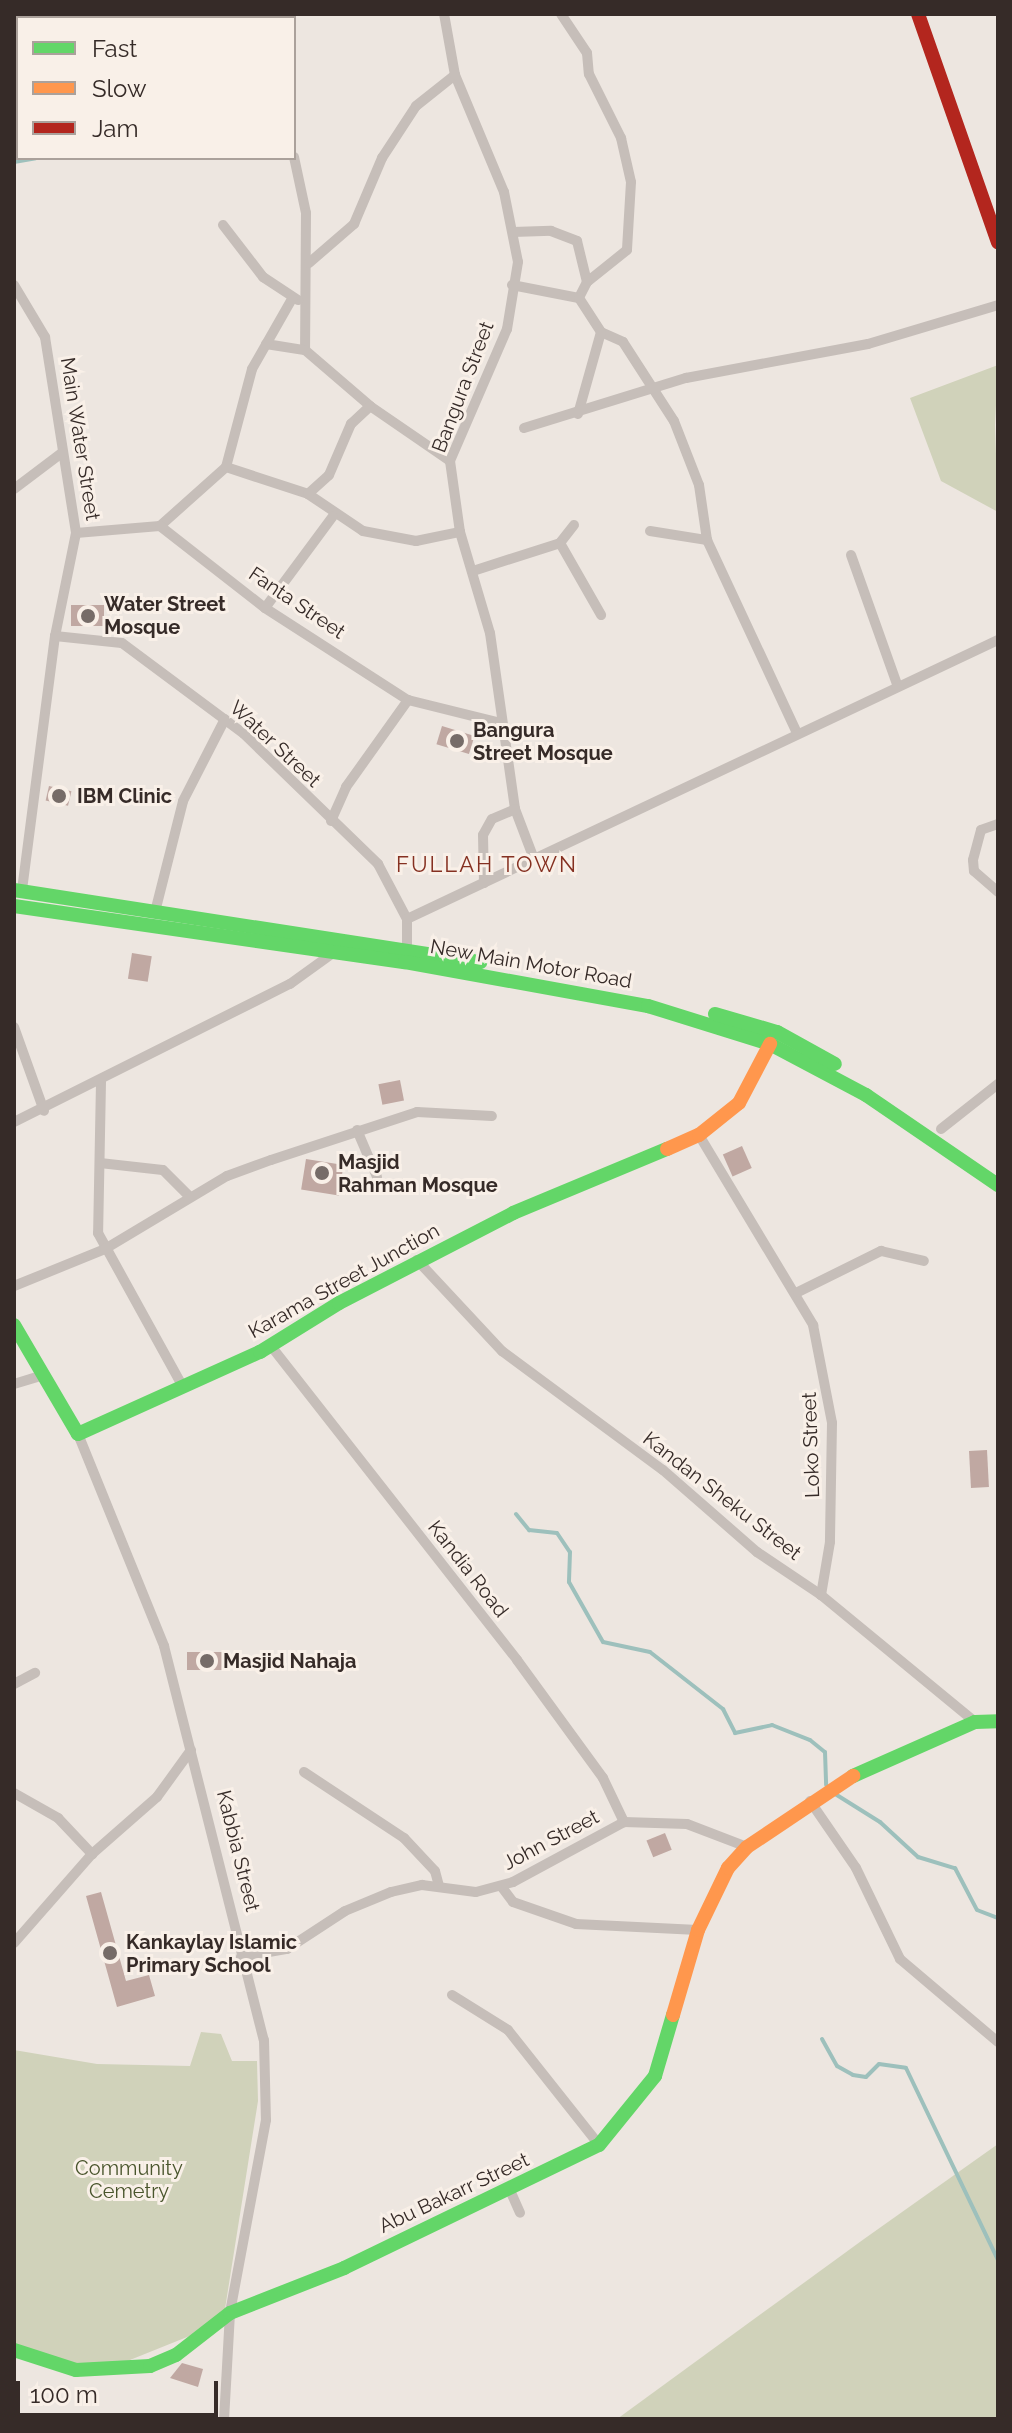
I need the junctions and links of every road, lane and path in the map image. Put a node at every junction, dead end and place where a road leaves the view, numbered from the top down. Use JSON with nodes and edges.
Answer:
{"nodes":[{"id":1,"x":444,"y":14,"type":"edge"},
{"id":2,"x":561,"y":14,"type":"edge"},
{"id":3,"x":918,"y":14,"type":"edge"},
{"id":4,"x":455,"y":75,"type":"junction"},
{"id":5,"x":294,"y":160,"type":"edge"},
{"id":6,"x":223,"y":225,"type":"dead end"},
{"id":7,"x":513,"y":232,"type":"junction"},
{"id":8,"x":998,"y":242,"type":"edge"},
{"id":9,"x":309,"y":263,"type":"junction"},
{"id":10,"x":587,"y":282,"type":"junction"},
{"id":11,"x":14,"y":285,"type":"edge"},
{"id":12,"x":512,"y":285,"type":"junction"},
{"id":13,"x":579,"y":298,"type":"junction"},
{"id":14,"x":292,"y":299,"type":"junction"},
{"id":15,"x":304,"y":302,"type":"junction"},
{"id":16,"x":998,"y":305,"type":"edge"},
{"id":17,"x":601,"y":332,"type":"junction"},
{"id":18,"x":266,"y":344,"type":"junction"},
{"id":19,"x":305,"y":350,"type":"junction"},
{"id":20,"x":652,"y":393,"type":"junction"},
{"id":21,"x":370,"y":406,"type":"junction"},
{"id":22,"x":578,"y":414,"type":"junction"},
{"id":23,"x":524,"y":428,"type":"dead end"},
{"id":24,"x":63,"y":452,"type":"junction"},
{"id":25,"x":450,"y":461,"type":"junction"},
{"id":26,"x":226,"y":467,"type":"junction"},
{"id":27,"x":14,"y":489,"type":"edge"},
{"id":28,"x":308,"y":494,"type":"junction"},
{"id":29,"x":333,"y":516,"type":"junction"},
{"id":30,"x":574,"y":525,"type":"dead end"},
{"id":31,"x":160,"y":526,"type":"junction"},
{"id":32,"x":650,"y":531,"type":"dead end"},
{"id":33,"x":460,"y":532,"type":"junction"},
{"id":34,"x":76,"y":533,"type":"junction"},
{"id":35,"x":707,"y":540,"type":"junction"},
{"id":36,"x":560,"y":543,"type":"junction"},
{"id":37,"x":851,"y":555,"type":"dead end"},
{"id":38,"x":473,"y":571,"type":"junction"},
{"id":39,"x":265,"y":608,"type":"junction"},
{"id":40,"x":601,"y":615,"type":"dead end"},
{"id":41,"x":55,"y":636,"type":"junction"},
{"id":42,"x":998,"y":640,"type":"edge"},
{"id":43,"x":897,"y":684,"type":"junction"},
{"id":44,"x":408,"y":700,"type":"junction"},
{"id":45,"x":225,"y":719,"type":"junction"},
{"id":46,"x":501,"y":723,"type":"junction"},
{"id":47,"x":797,"y":733,"type":"junction"},
{"id":48,"x":515,"y":809,"type":"junction"},
{"id":49,"x":331,"y":821,"type":"junction"},
{"id":50,"x":998,"y":824,"type":"edge"},
{"id":51,"x":534,"y":859,"type":"junction"},
{"id":52,"x":484,"y":883,"type":"junction"},
{"id":53,"x":18,"y":890,"type":"edge"},
{"id":54,"x":998,"y":892,"type":"edge"},
{"id":55,"x":14,"y":906,"type":"edge"},
{"id":56,"x":155,"y":912,"type":"junction"},
{"id":57,"x":407,"y":919,"type":"junction"},
{"id":58,"x":14,"y":920,"type":"edge"},
{"id":59,"x":407,"y":948,"type":"junction"},
{"id":60,"x":335,"y":952,"type":"junction"},
{"id":61,"x":14,"y":1027,"type":"edge"},
{"id":62,"x":770,"y":1044,"type":"junction"},
{"id":63,"x":101,"y":1082,"type":"junction"},
{"id":64,"x":998,"y":1084,"type":"edge"},
{"id":65,"x":44,"y":1111,"type":"junction"},
{"id":66,"x":492,"y":1116,"type":"dead end"},
{"id":67,"x":14,"y":1122,"type":"edge"},
{"id":68,"x":941,"y":1129,"type":"junction"},
{"id":69,"x":357,"y":1130,"type":"junction"},
{"id":70,"x":699,"y":1135,"type":"junction"},
{"id":71,"x":100,"y":1163,"type":"junction"},
{"id":72,"x":998,"y":1170,"type":"edge"},
{"id":73,"x":377,"y":1177,"type":"dead end"},
{"id":74,"x":998,"y":1185,"type":"edge"},
{"id":75,"x":190,"y":1197,"type":"junction"},
{"id":76,"x":105,"y":1249,"type":"junction"},
{"id":77,"x":417,"y":1260,"type":"junction"},
{"id":78,"x":924,"y":1261,"type":"dead end"},
{"id":79,"x":14,"y":1286,"type":"edge"},
{"id":80,"x":798,"y":1292,"type":"junction"},
{"id":81,"x":14,"y":1325,"type":"edge"},
{"id":82,"x":271,"y":1346,"type":"junction"},
{"id":83,"x":40,"y":1376,"type":"junction"},
{"id":84,"x":14,"y":1384,"type":"edge"},
{"id":85,"x":183,"y":1387,"type":"junction"},
{"id":86,"x":78,"y":1434,"type":"junction"},
{"id":87,"x":821,"y":1595,"type":"junction"},
{"id":88,"x":35,"y":1673,"type":"dead end"},
{"id":89,"x":14,"y":1684,"type":"edge"},
{"id":90,"x":998,"y":1721,"type":"edge"},
{"id":91,"x":975,"y":1722,"type":"junction"},
{"id":92,"x":191,"y":1750,"type":"junction"},
{"id":93,"x":304,"y":1772,"type":"dead end"},
{"id":94,"x":14,"y":1793,"type":"edge"},
{"id":95,"x":810,"y":1801,"type":"junction"},
{"id":96,"x":624,"y":1822,"type":"junction"},
{"id":97,"x":747,"y":1847,"type":"junction"},
{"id":98,"x":92,"y":1854,"type":"junction"},
{"id":99,"x":439,"y":1886,"type":"junction"},
{"id":100,"x":501,"y":1886,"type":"junction"},
{"id":101,"x":698,"y":1930,"type":"junction"},
{"id":102,"x":14,"y":1943,"type":"edge"},
{"id":103,"x":241,"y":1957,"type":"junction"},
{"id":104,"x":452,"y":1995,"type":"dead end"},
{"id":105,"x":998,"y":2042,"type":"edge"},
{"id":106,"x":599,"y":2145,"type":"junction"},
{"id":107,"x":509,"y":2188,"type":"junction"},
{"id":108,"x":520,"y":2213,"type":"dead end"},
{"id":109,"x":230,"y":2313,"type":"junction"},
{"id":110,"x":14,"y":2350,"type":"edge"},
{"id":111,"x":224,"y":2419,"type":"edge"}],
"edges":[{"from":1,"to":4,"type":"street","name":"Bangura Street"},
{"from":2,"to":10,"type":"street"},
{"from":3,"to":8,"type":"main road"},
{"from":4,"to":7,"type":"street","name":"Bangura Street"},
{"from":4,"to":9,"type":"street"},
{"from":5,"to":9,"type":"street"},
{"from":6,"to":14,"type":"street"},
{"from":7,"to":10,"type":"street"},
{"from":7,"to":12,"type":"street","name":"Bangura Street"},
{"from":9,"to":15,"type":"street"},
{"from":10,"to":13,"type":"street"},
{"from":11,"to":24,"type":"street","name":"Main Water Street"},
{"from":12,"to":13,"type":"street"},
{"from":12,"to":25,"type":"street","name":"Bangura Street"},
{"from":13,"to":17,"type":"street"},
{"from":14,"to":15,"type":"street"},
{"from":14,"to":18,"type":"street"},
{"from":15,"to":19,"type":"street"},
{"from":16,"to":20,"type":"street"},
{"from":17,"to":20,"type":"street"},
{"from":17,"to":22,"type":"street"},
{"from":18,"to":19,"type":"street"},
{"from":18,"to":26,"type":"street"},
{"from":19,"to":21,"type":"street"},
{"from":20,"to":22,"type":"street"},
{"from":20,"to":35,"type":"street"},
{"from":21,"to":25,"type":"street"},
{"from":21,"to":28,"type":"street"},
{"from":22,"to":23,"type":"street"},
{"from":24,"to":27,"type":"street"},
{"from":24,"to":34,"type":"street","name":"Main Water Street"},
{"from":25,"to":33,"type":"street","name":"Bangura Street"},
{"from":26,"to":28,"type":"street"},
{"from":26,"to":31,"type":"street"},
{"from":28,"to":29,"type":"street"},
{"from":29,"to":33,"type":"street"},
{"from":29,"to":39,"type":"street"},
{"from":30,"to":36,"type":"street"},
{"from":31,"to":34,"type":"street"},
{"from":31,"to":39,"type":"street","name":"Fanta Street"},
{"from":32,"to":35,"type":"street"},
{"from":33,"to":38,"type":"street","name":"Bangura Street"},
{"from":34,"to":41,"type":"street","name":"Main Water Street"},
{"from":35,"to":47,"type":"street"},
{"from":36,"to":38,"type":"street"},
{"from":36,"to":40,"type":"street"},
{"from":37,"to":43,"type":"street"},
{"from":38,"to":46,"type":"street","name":"Bangura Street"},
{"from":39,"to":44,"type":"street","name":"Fanta Street"},
{"from":41,"to":45,"type":"street","name":"Water Street"},
{"from":41,"to":53,"type":"street","name":"Main Water Street"},
{"from":42,"to":43,"type":"street"},
{"from":43,"to":47,"type":"street"},
{"from":44,"to":46,"type":"street","name":"Fanta Street"},
{"from":44,"to":49,"type":"street"},
{"from":45,"to":49,"type":"street","name":"Water Street"},
{"from":45,"to":56,"type":"street"},
{"from":46,"to":48,"type":"street","name":"Bangura Street"},
{"from":47,"to":51,"type":"street"},
{"from":48,"to":51,"type":"street","name":"Bangura Street"},
{"from":48,"to":52,"type":"street"},
{"from":49,"to":57,"type":"street","name":"Water Street"},
{"from":50,"to":54,"type":"street"},
{"from":51,"to":52,"type":"street"},
{"from":52,"to":57,"type":"street"},
{"from":53,"to":56,"type":"main road","name":"New Main Motor Road"},
{"from":55,"to":58,"type":"street"},
{"from":55,"to":60,"type":"main road","name":"New Main Motor Road"},
{"from":56,"to":59,"type":"main road","name":"New Main Motor Road"},
{"from":57,"to":59,"type":"street","name":"Water Street"},
{"from":59,"to":68,"type":"main road","name":"New Main Motor Road"},
{"from":60,"to":62,"type":"main road","name":"New Main Motor Road"},
{"from":60,"to":63,"type":"street"},
{"from":61,"to":65,"type":"street"},
{"from":62,"to":70,"type":"main road","name":"Karama Street Junction"},
{"from":62,"to":74,"type":"main road","name":"New Main Motor Road"},
{"from":63,"to":65,"type":"street"},
{"from":63,"to":71,"type":"street"},
{"from":64,"to":68,"type":"street"},
{"from":65,"to":67,"type":"street"},
{"from":66,"to":69,"type":"street"},
{"from":68,"to":72,"type":"main road","name":"New Main Motor Road"},
{"from":69,"to":73,"type":"street"},
{"from":69,"to":75,"type":"street"},
{"from":70,"to":77,"type":"main road","name":"Karama Street Junction"},
{"from":70,"to":80,"type":"street","name":"Loko Street"},
{"from":71,"to":75,"type":"street"},
{"from":71,"to":76,"type":"street"},
{"from":75,"to":76,"type":"street"},
{"from":76,"to":79,"type":"street"},
{"from":76,"to":85,"type":"street"},
{"from":77,"to":82,"type":"main road","name":"Karama Street Junction"},
{"from":77,"to":87,"type":"street","name":"Kandan Sheku Street"},
{"from":78,"to":80,"type":"street"},
{"from":80,"to":87,"type":"street","name":"Loko Street"},
{"from":81,"to":83,"type":"main road","name":"Kabbia Street"},
{"from":82,"to":85,"type":"main road","name":"Karama Street Junction"},
{"from":82,"to":96,"type":"street","name":"Kandia Road"},
{"from":83,"to":84,"type":"street"},
{"from":83,"to":86,"type":"main road","name":"Kabbia Street"},
{"from":85,"to":86,"type":"main road","name":"Karama Street Junction"},
{"from":86,"to":92,"type":"street","name":"Kabbia Street"},
{"from":87,"to":91,"type":"street","name":"Kandan Sheku Street"},
{"from":88,"to":89,"type":"street"},
{"from":90,"to":91,"type":"main road"},
{"from":91,"to":95,"type":"main road","name":"Abu Bakarr Street"},
{"from":92,"to":98,"type":"street"},
{"from":92,"to":103,"type":"street","name":"Kabbia Street"},
{"from":93,"to":99,"type":"street"},
{"from":94,"to":98,"type":"street"},
{"from":95,"to":97,"type":"main road","name":"Abu Bakarr Street"},
{"from":95,"to":105,"type":"street"},
{"from":96,"to":97,"type":"street","name":"John Street"},
{"from":96,"to":100,"type":"street","name":"John Street"},
{"from":97,"to":101,"type":"main road","name":"Abu Bakarr Street"},
{"from":98,"to":102,"type":"street"},
{"from":99,"to":100,"type":"street","name":"John Street"},
{"from":99,"to":103,"type":"street","name":"John Street"},
{"from":100,"to":101,"type":"street"},
{"from":101,"to":106,"type":"main road","name":"Abu Bakarr Street"},
{"from":103,"to":109,"type":"street","name":"Kabbia Street"},
{"from":104,"to":106,"type":"street"},
{"from":106,"to":107,"type":"main road","name":"Abu Bakarr Street"},
{"from":107,"to":108,"type":"street"},
{"from":107,"to":109,"type":"main road","name":"Abu Bakarr Street"},
{"from":109,"to":110,"type":"main road","name":"Abu Bakarr Street"},
{"from":109,"to":111,"type":"street","name":"Kabbia Street"}]}
